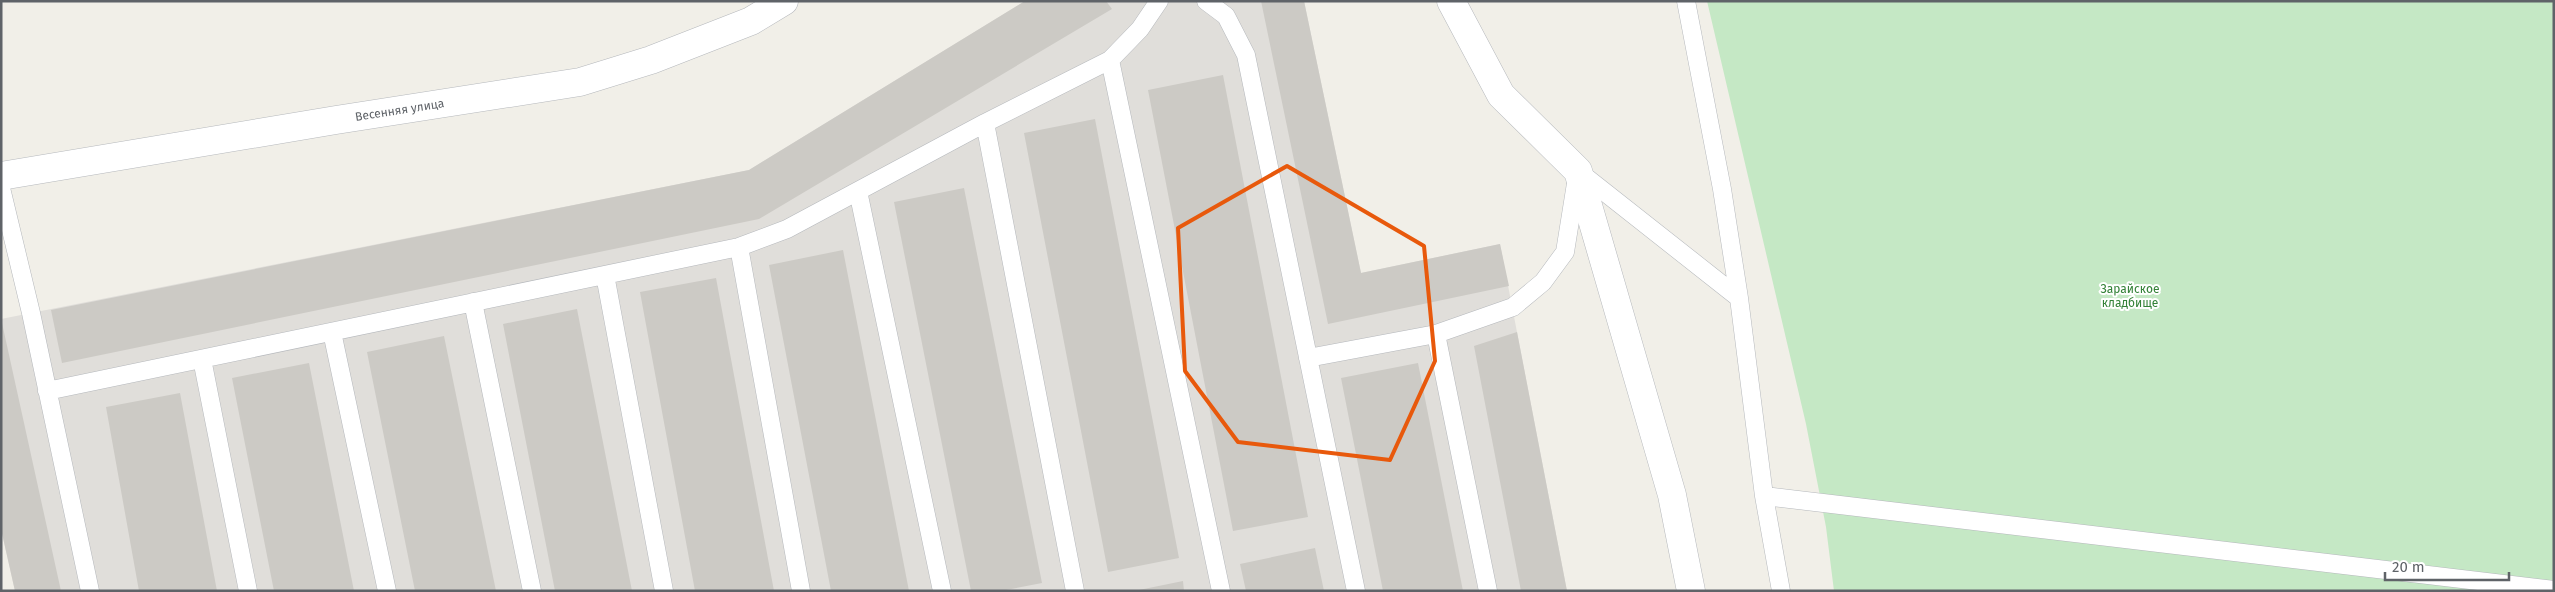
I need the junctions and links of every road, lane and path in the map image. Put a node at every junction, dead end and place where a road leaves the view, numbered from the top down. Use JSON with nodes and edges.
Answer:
{"nodes":[{"id":1,"x":784,"y":1,"type":"edge"},
{"id":2,"x":1158,"y":1,"type":"edge"},
{"id":3,"x":1206,"y":1,"type":"edge"},
{"id":4,"x":1451,"y":1,"type":"edge"},
{"id":5,"x":1686,"y":1,"type":"edge"},
{"id":6,"x":1110,"y":60,"type":"junction"},
{"id":7,"x":985,"y":123,"type":"junction"},
{"id":8,"x":1578,"y":171,"type":"junction"},
{"id":9,"x":1,"y":176,"type":"edge"},
{"id":10,"x":1,"y":188,"type":"edge"},
{"id":11,"x":858,"y":190,"type":"junction"},
{"id":12,"x":739,"y":247,"type":"junction"},
{"id":13,"x":605,"y":275,"type":"junction"},
{"id":14,"x":1740,"y":298,"type":"junction"},
{"id":15,"x":473,"y":302,"type":"junction"},
{"id":16,"x":332,"y":332,"type":"junction"},
{"id":17,"x":1436,"y":334,"type":"junction"},
{"id":18,"x":202,"y":358,"type":"junction"},
{"id":19,"x":1308,"y":358,"type":"junction"},
{"id":20,"x":47,"y":391,"type":"junction"},
{"id":21,"x":1764,"y":496,"type":"junction"},
{"id":22,"x":2554,"y":590,"type":"edge"},
{"id":23,"x":90,"y":591,"type":"edge"},
{"id":24,"x":248,"y":591,"type":"edge"},
{"id":25,"x":387,"y":591,"type":"edge"},
{"id":26,"x":532,"y":591,"type":"edge"},
{"id":27,"x":664,"y":591,"type":"edge"},
{"id":28,"x":801,"y":591,"type":"edge"},
{"id":29,"x":942,"y":591,"type":"edge"},
{"id":30,"x":1075,"y":591,"type":"edge"},
{"id":31,"x":1221,"y":591,"type":"edge"},
{"id":32,"x":1356,"y":591,"type":"edge"},
{"id":33,"x":1488,"y":591,"type":"edge"},
{"id":34,"x":1691,"y":591,"type":"edge"},
{"id":35,"x":1781,"y":591,"type":"edge"}],
"edges":[{"from":1,"to":9,"type":"street","name":"Весенняя улица"},
{"from":2,"to":6,"type":"lane"},
{"from":3,"to":19,"type":"lane"},
{"from":4,"to":8,"type":"street"},
{"from":5,"to":14,"type":"lane"},
{"from":6,"to":7,"type":"lane"},
{"from":6,"to":31,"type":"lane"},
{"from":7,"to":11,"type":"lane"},
{"from":7,"to":30,"type":"lane"},
{"from":8,"to":14,"type":"lane"},
{"from":8,"to":17,"type":"lane"},
{"from":8,"to":34,"type":"street"},
{"from":10,"to":20,"type":"lane"},
{"from":11,"to":12,"type":"lane"},
{"from":11,"to":29,"type":"lane"},
{"from":12,"to":13,"type":"lane"},
{"from":12,"to":28,"type":"lane"},
{"from":13,"to":15,"type":"lane"},
{"from":13,"to":27,"type":"lane"},
{"from":14,"to":21,"type":"lane"},
{"from":15,"to":16,"type":"lane"},
{"from":15,"to":26,"type":"lane"},
{"from":16,"to":18,"type":"lane"},
{"from":16,"to":25,"type":"lane"},
{"from":17,"to":19,"type":"lane"},
{"from":17,"to":33,"type":"lane"},
{"from":18,"to":20,"type":"lane"},
{"from":18,"to":24,"type":"lane"},
{"from":19,"to":32,"type":"lane"},
{"from":20,"to":23,"type":"lane"},
{"from":21,"to":22,"type":"lane"},
{"from":21,"to":35,"type":"lane"}]}
